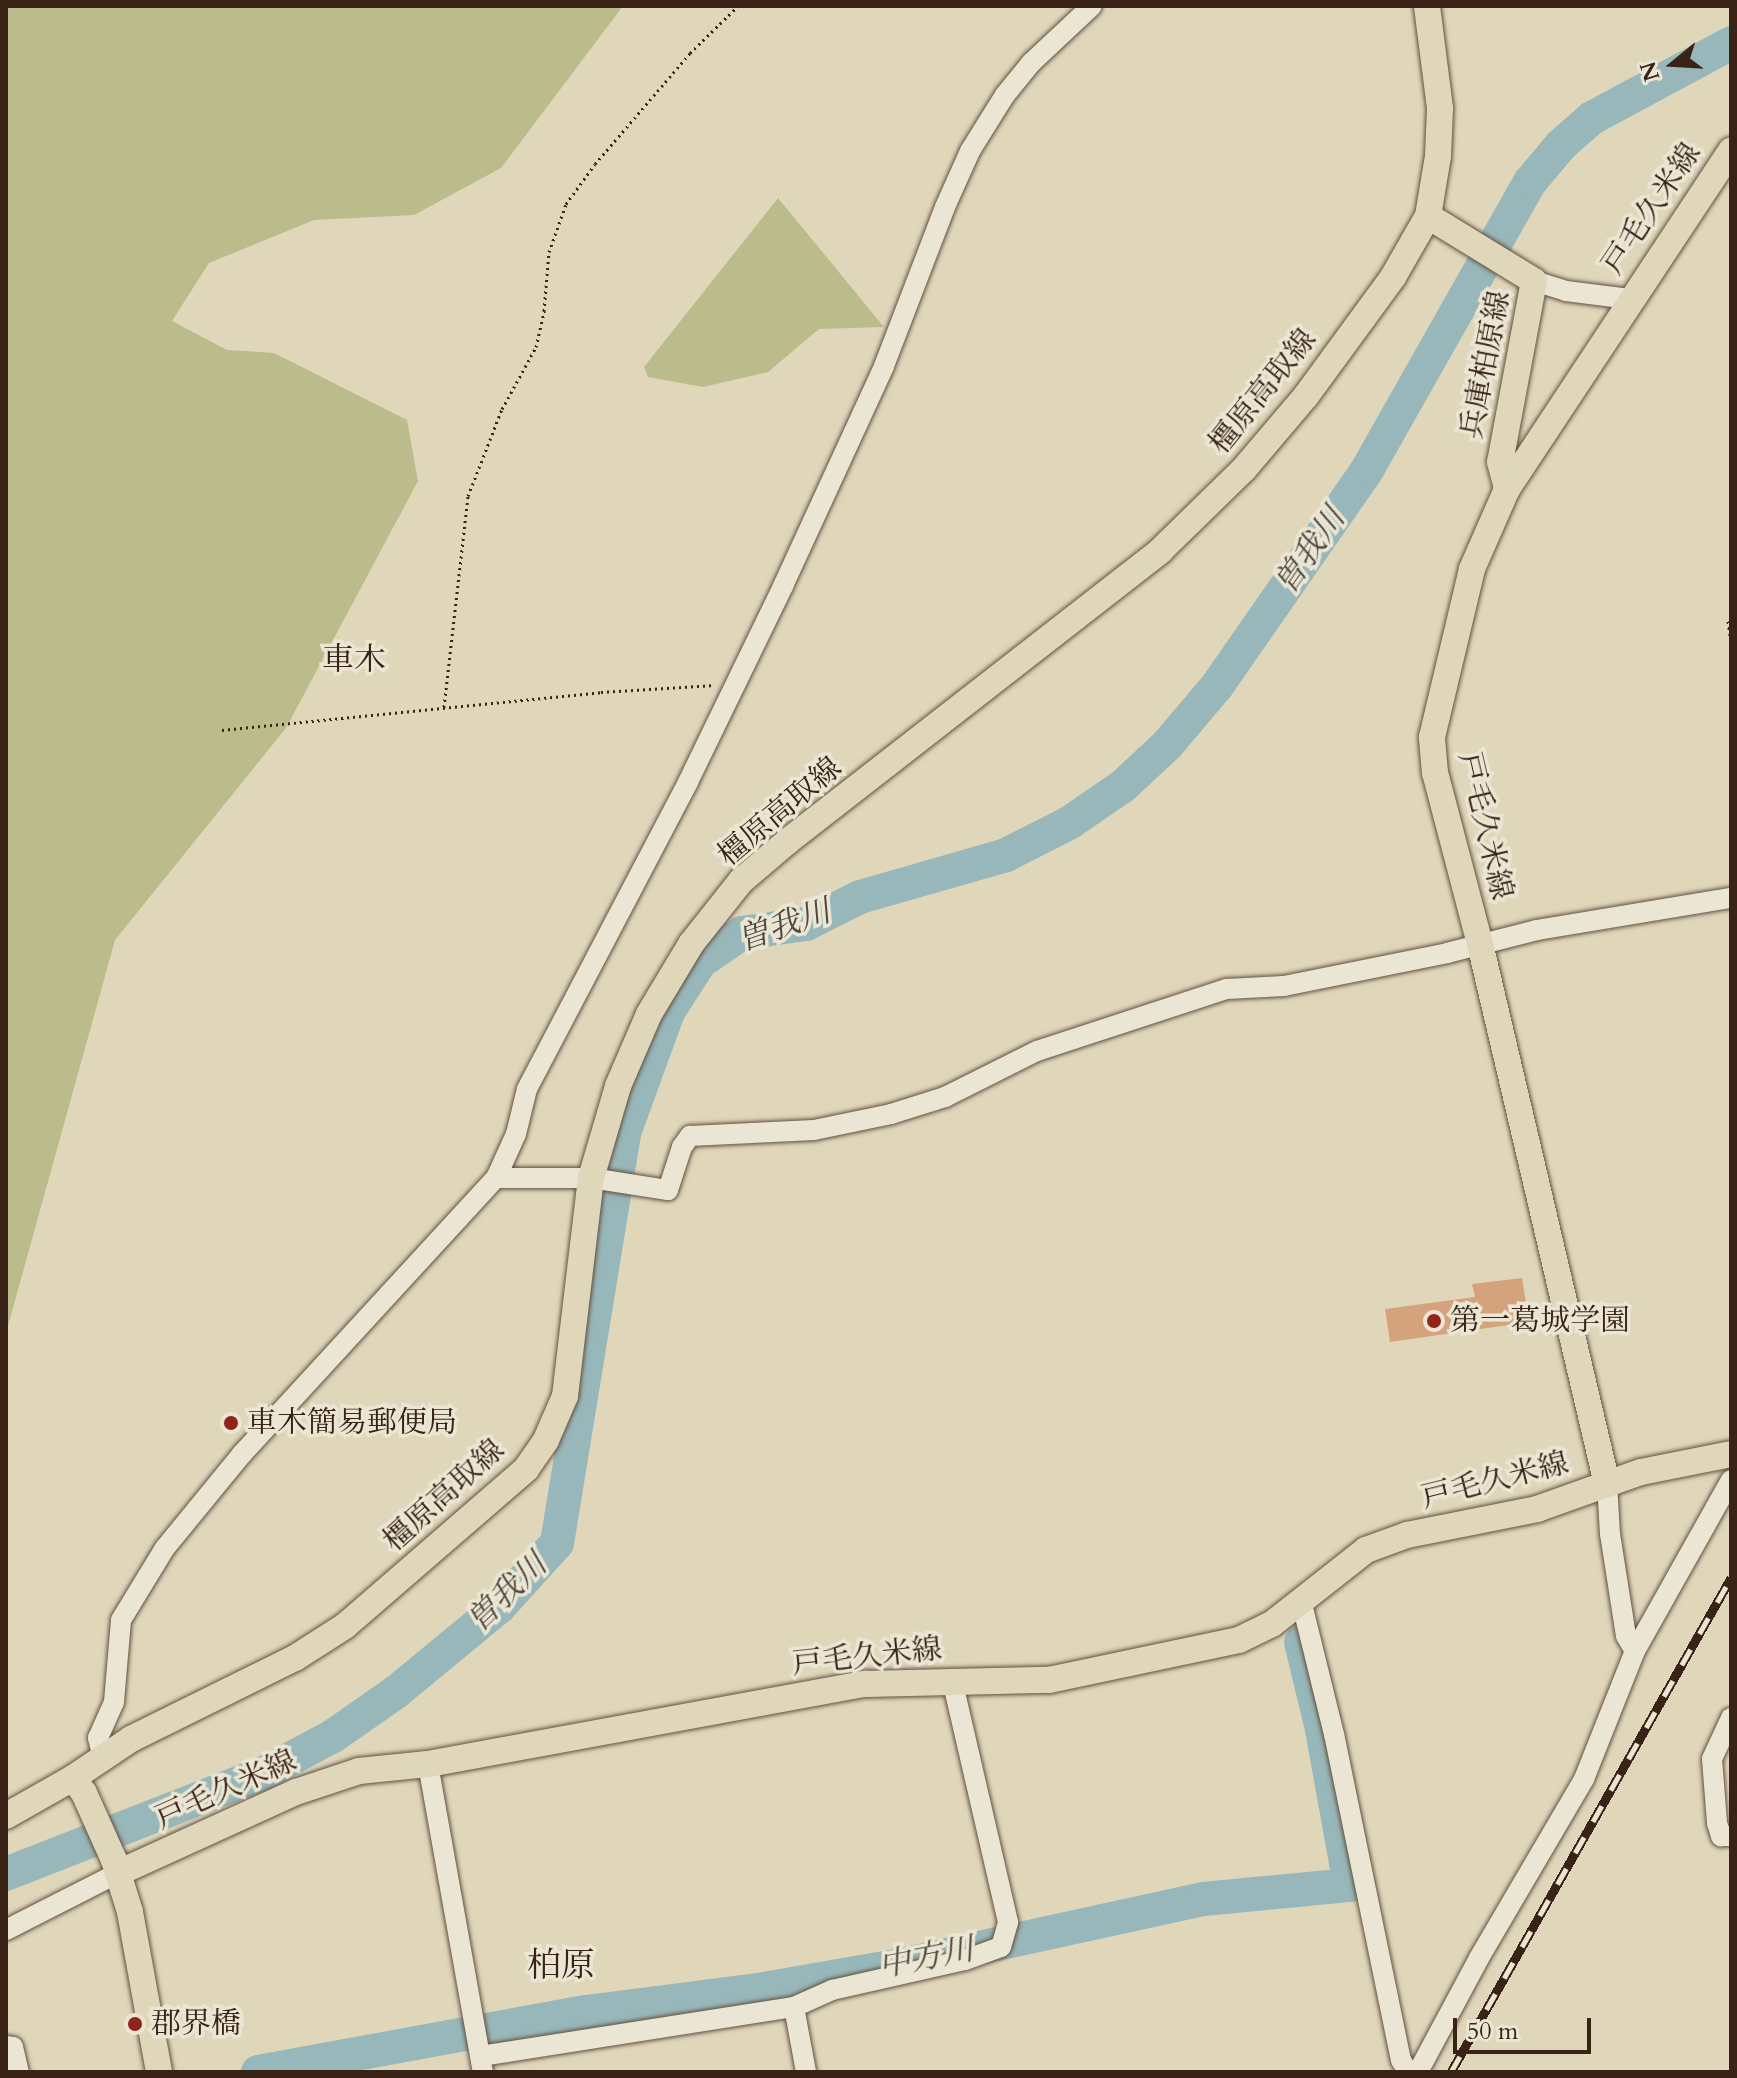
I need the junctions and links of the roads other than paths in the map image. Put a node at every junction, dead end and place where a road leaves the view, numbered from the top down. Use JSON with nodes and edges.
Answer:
{"nodes":[{"id":1,"x":1092,"y":6,"type":"edge"},
{"id":2,"x":1427,"y":6,"type":"edge"},
{"id":3,"x":1731,"y":150,"type":"edge"},
{"id":4,"x":1438,"y":222,"type":"junction"},
{"id":5,"x":1529,"y":278,"type":"junction"},
{"id":6,"x":1629,"y":299,"type":"junction"},
{"id":7,"x":1507,"y":489,"type":"junction"},
{"id":8,"x":1731,"y":898,"type":"edge"},
{"id":9,"x":1480,"y":944,"type":"junction"},
{"id":10,"x":496,"y":1178,"type":"junction"},
{"id":11,"x":591,"y":1178,"type":"junction"},
{"id":12,"x":1731,"y":1454,"type":"edge"},
{"id":13,"x":1731,"y":1480,"type":"edge"},
{"id":14,"x":1607,"y":1484,"type":"junction"},
{"id":15,"x":1301,"y":1600,"type":"junction"},
{"id":16,"x":1635,"y":1651,"type":"junction"},
{"id":17,"x":952,"y":1679,"type":"junction"},
{"id":18,"x":1731,"y":1718,"type":"edge"},
{"id":19,"x":103,"y":1758,"type":"junction"},
{"id":20,"x":428,"y":1764,"type":"junction"},
{"id":21,"x":78,"y":1786,"type":"junction"},
{"id":22,"x":6,"y":1816,"type":"edge"},
{"id":23,"x":1731,"y":1836,"type":"edge"},
{"id":24,"x":116,"y":1866,"type":"junction"},
{"id":25,"x":6,"y":1930,"type":"edge"},
{"id":26,"x":794,"y":2007,"type":"junction"},
{"id":27,"x":6,"y":2046,"type":"edge"},
{"id":28,"x":482,"y":2064,"type":"edge"},
{"id":29,"x":19,"y":2072,"type":"edge"},
{"id":30,"x":159,"y":2072,"type":"edge"},
{"id":31,"x":806,"y":2072,"type":"edge"},
{"id":32,"x":1408,"y":2072,"type":"edge"},
{"id":33,"x":1418,"y":2072,"type":"edge"}],
"edges":[{"from":1,"to":10,"type":"street"},
{"from":2,"to":4,"type":"main road","name":"橿原高取線"},
{"from":3,"to":6,"type":"main road","name":"戸毛久米線"},
{"from":4,"to":5,"type":"main road","name":"兵庫柏原線"},
{"from":4,"to":11,"type":"main road","name":"橿原高取線"},
{"from":5,"to":6,"type":"street"},
{"from":5,"to":7,"type":"main road","name":"兵庫柏原線"},
{"from":6,"to":7,"type":"main road","name":"戸毛久米線"},
{"from":7,"to":9,"type":"main road","name":"戸毛久米線"},
{"from":8,"to":9,"type":"street"},
{"from":9,"to":11,"type":"street"},
{"from":9,"to":14,"type":"main road","name":"戸毛久米線"},
{"from":10,"to":11,"type":"street"},
{"from":10,"to":19,"type":"street"},
{"from":11,"to":19,"type":"main road","name":"橿原高取線"},
{"from":12,"to":14,"type":"main road","name":"戸毛久米線"},
{"from":13,"to":16,"type":"street"},
{"from":14,"to":15,"type":"main road","name":"戸毛久米線"},
{"from":14,"to":16,"type":"street"},
{"from":15,"to":17,"type":"main road","name":"戸毛久米線"},
{"from":15,"to":32,"type":"street"},
{"from":16,"to":33,"type":"street"},
{"from":17,"to":20,"type":"main road","name":"戸毛久米線"},
{"from":17,"to":26,"type":"street"},
{"from":18,"to":23,"type":"street"},
{"from":19,"to":21,"type":"main road","name":"橿原高取線"},
{"from":20,"to":24,"type":"main road","name":"戸毛久米線"},
{"from":20,"to":28,"type":"street"},
{"from":21,"to":22,"type":"main road","name":"橿原高取線"},
{"from":21,"to":24,"type":"main road"},
{"from":24,"to":25,"type":"street"},
{"from":24,"to":30,"type":"main road"},
{"from":26,"to":28,"type":"street"},
{"from":26,"to":31,"type":"street"},
{"from":27,"to":29,"type":"street"}]}
